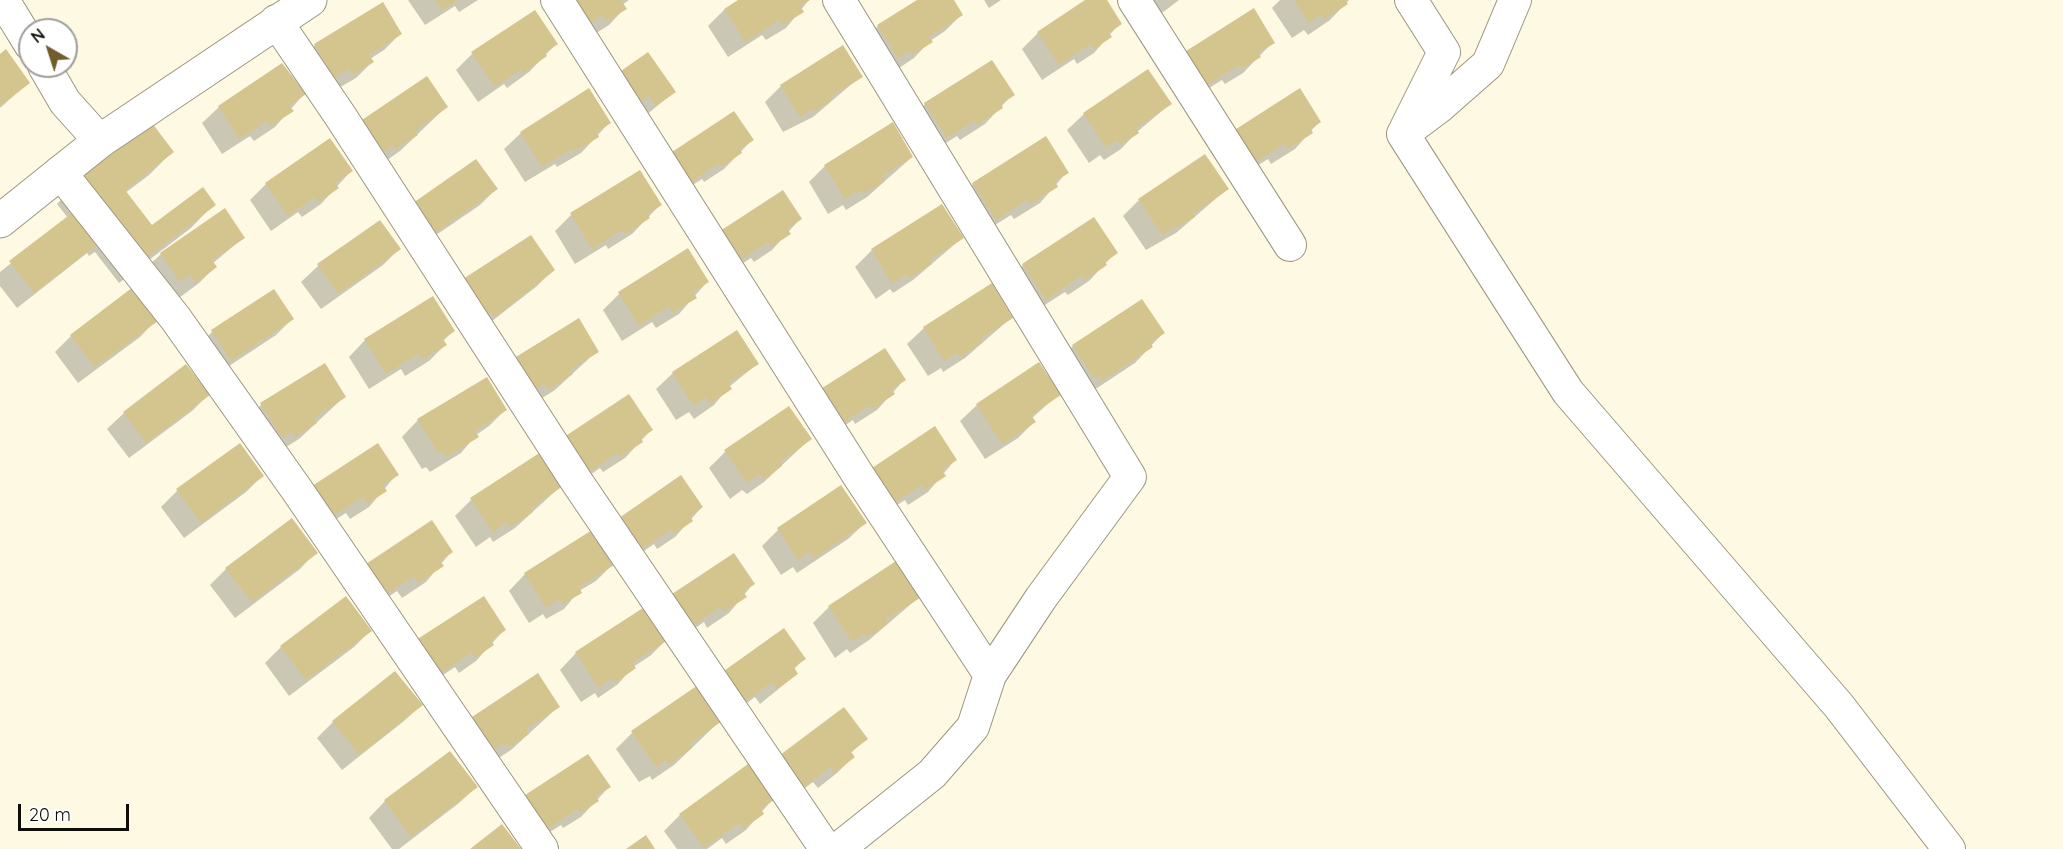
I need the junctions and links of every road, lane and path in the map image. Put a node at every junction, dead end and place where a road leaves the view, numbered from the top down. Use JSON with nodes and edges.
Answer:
{"nodes":[{"id":1,"x":3,"y":0,"type":"edge"},
{"id":2,"x":310,"y":0,"type":"edge"},
{"id":3,"x":557,"y":0,"type":"edge"},
{"id":4,"x":839,"y":0,"type":"edge"},
{"id":5,"x":1134,"y":0,"type":"edge"},
{"id":6,"x":1411,"y":0,"type":"edge"},
{"id":7,"x":1515,"y":0,"type":"edge"},
{"id":8,"x":276,"y":21,"type":"junction"},
{"id":9,"x":18,"y":24,"type":"edge"},
{"id":10,"x":51,"y":78,"type":"edge"},
{"id":11,"x":1402,"y":134,"type":"junction"},
{"id":12,"x":100,"y":141,"type":"junction"},
{"id":13,"x":60,"y":172,"type":"junction"},
{"id":14,"x":0,"y":221,"type":"edge"},
{"id":15,"x":1290,"y":245,"type":"dead end"},
{"id":16,"x":990,"y":675,"type":"junction"},
{"id":17,"x":542,"y":849,"type":"edge"},
{"id":18,"x":826,"y":849,"type":"edge"},
{"id":19,"x":838,"y":849,"type":"edge"},
{"id":20,"x":1949,"y":849,"type":"edge"}],
"edges":[{"from":1,"to":9,"type":"street"},
{"from":2,"to":8,"type":"street"},
{"from":3,"to":16,"type":"street"},
{"from":4,"to":16,"type":"street"},
{"from":5,"to":15,"type":"street"},
{"from":6,"to":11,"type":"street"},
{"from":7,"to":11,"type":"street"},
{"from":8,"to":12,"type":"street"},
{"from":8,"to":18,"type":"street"},
{"from":10,"to":12,"type":"street"},
{"from":11,"to":20,"type":"street"},
{"from":12,"to":13,"type":"street"},
{"from":13,"to":14,"type":"street"},
{"from":13,"to":17,"type":"street"},
{"from":16,"to":19,"type":"street"}]}
